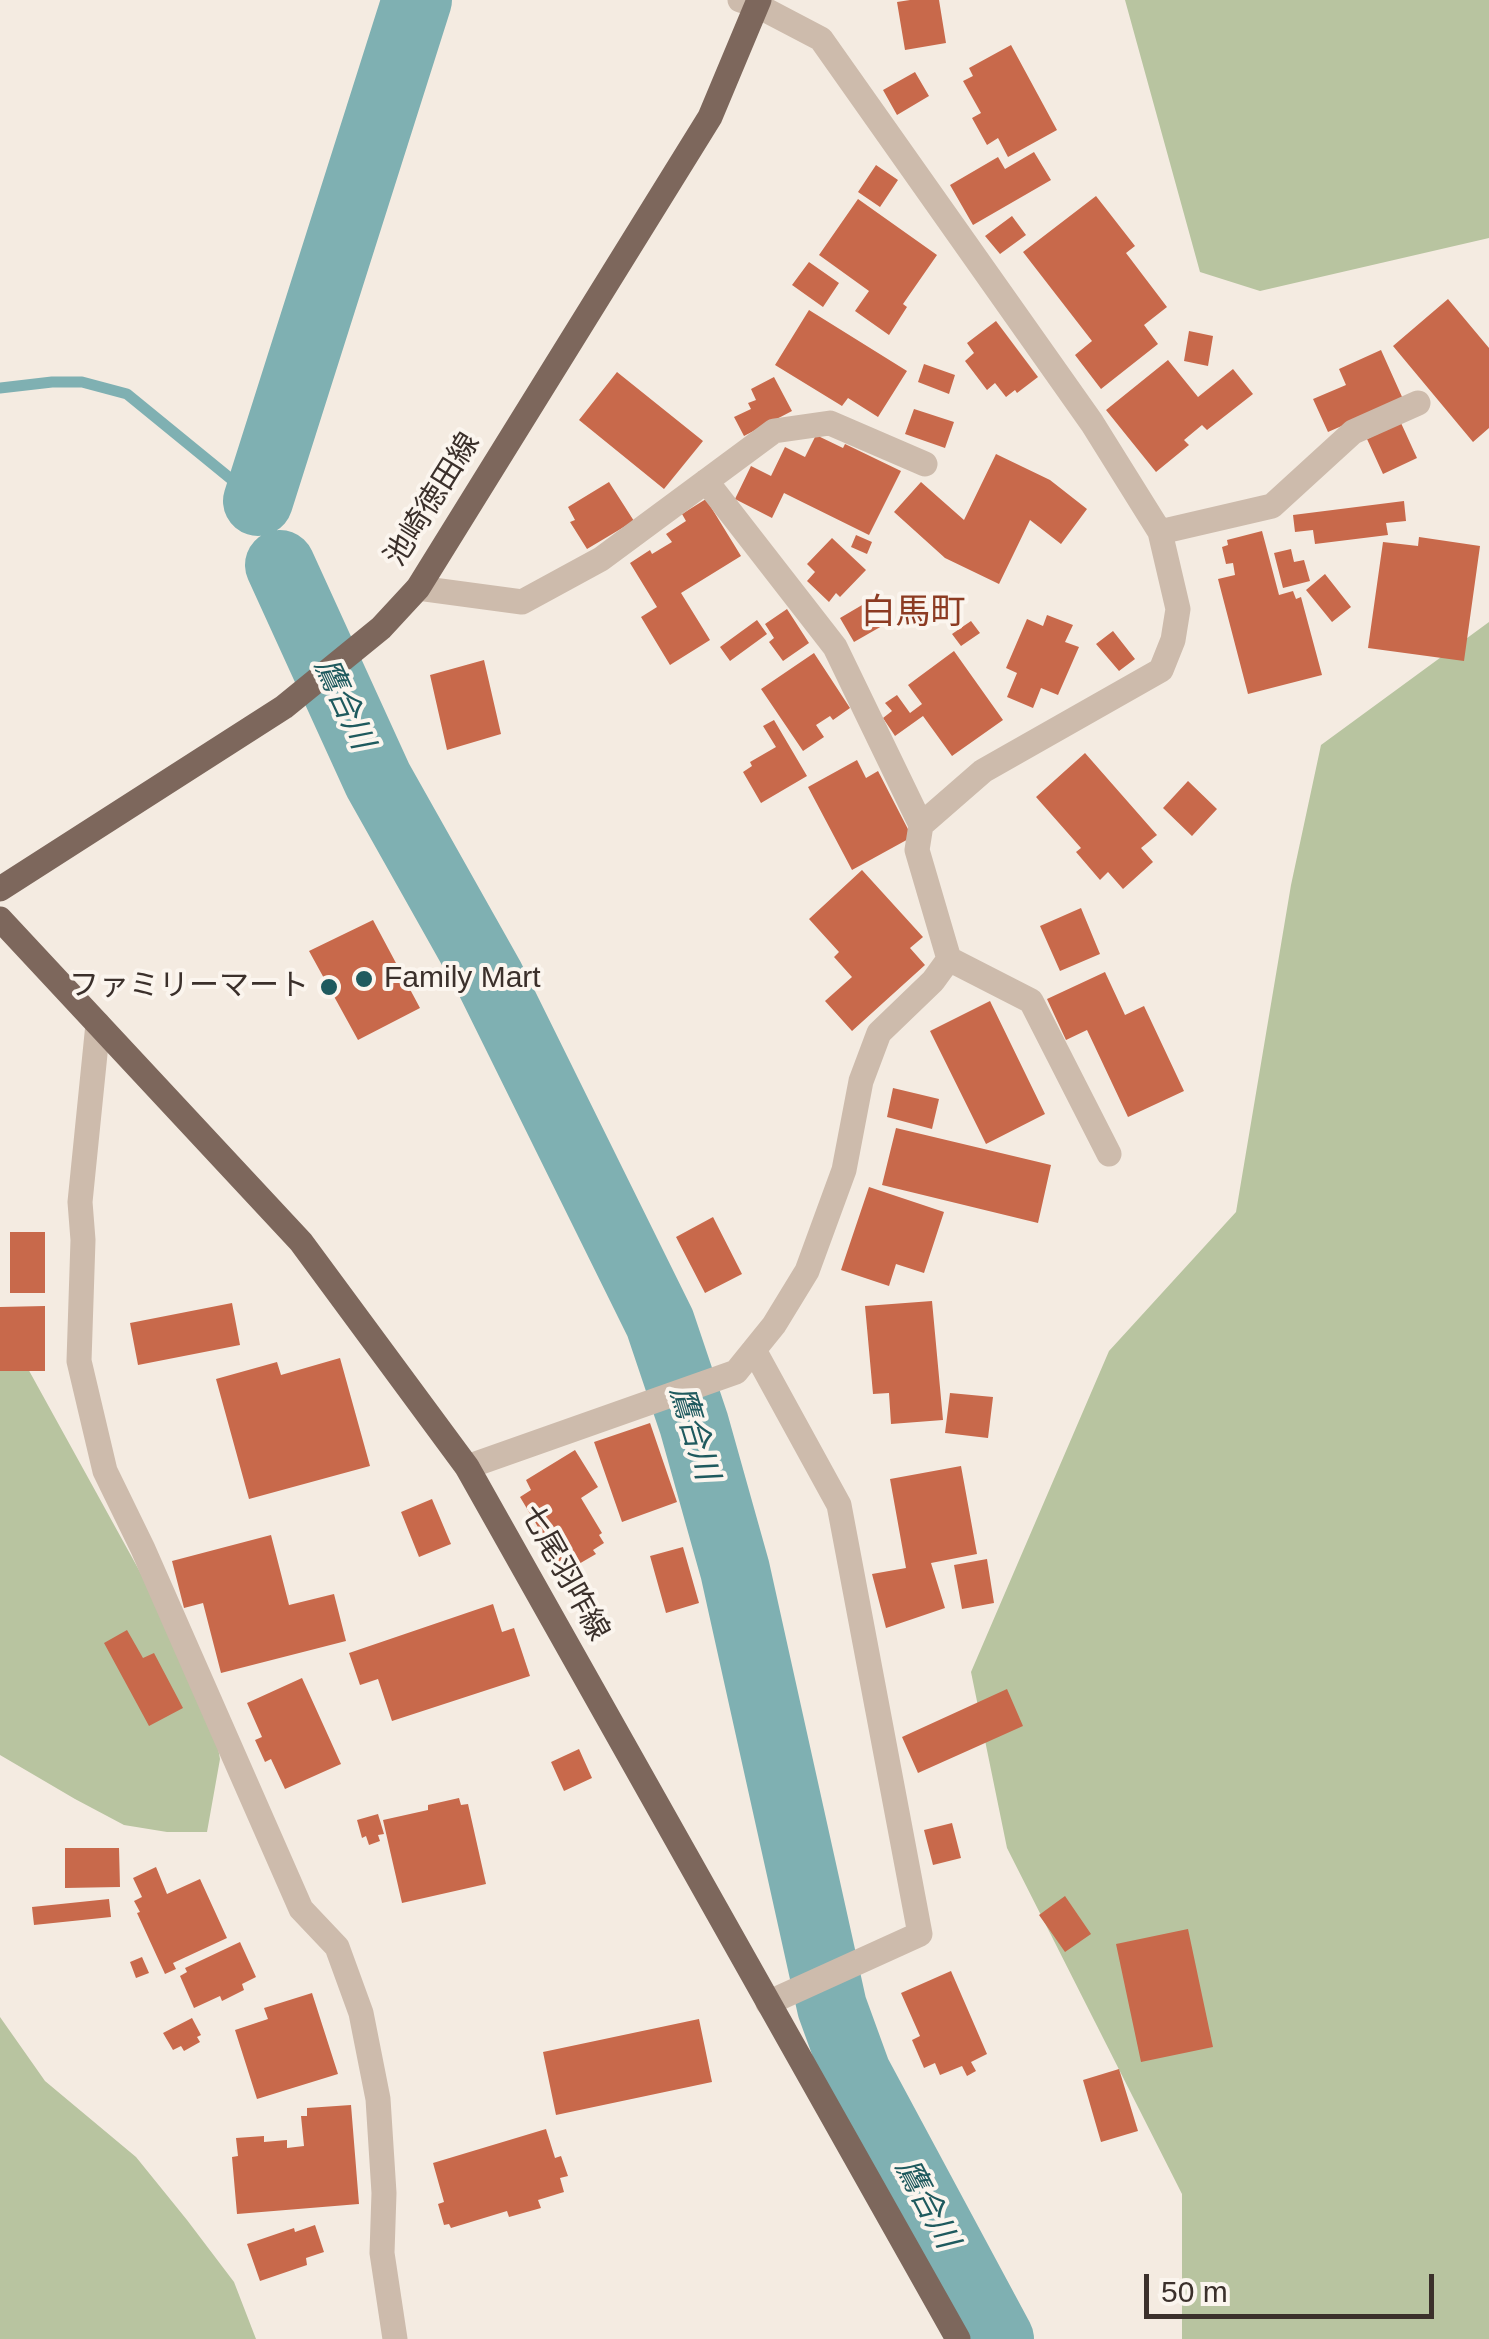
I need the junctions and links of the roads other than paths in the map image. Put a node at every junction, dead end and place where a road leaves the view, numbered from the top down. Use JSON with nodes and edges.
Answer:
{"nodes":[{"id":1,"x":752,"y":2,"type":"edge"},
{"id":2,"x":1418,"y":403,"type":"dead end"},
{"id":3,"x":925,"y":464,"type":"dead end"},
{"id":4,"x":706,"y":480,"type":"junction"},
{"id":5,"x":1160,"y":532,"type":"junction"},
{"id":6,"x":418,"y":588,"type":"junction"},
{"id":7,"x":921,"y":825,"type":"junction"},
{"id":8,"x":0,"y":889,"type":"edge"},
{"id":9,"x":0,"y":919,"type":"edge"},
{"id":10,"x":949,"y":959,"type":"junction"},
{"id":11,"x":98,"y":1024,"type":"junction"},
{"id":12,"x":1109,"y":1154,"type":"dead end"},
{"id":13,"x":754,"y":1350,"type":"junction"},
{"id":14,"x":467,"y":1467,"type":"junction"},
{"id":15,"x":770,"y":2002,"type":"junction"},
{"id":16,"x":395,"y":2339,"type":"edge"},
{"id":17,"x":958,"y":2339,"type":"edge"}],
"edges":[{"from":1,"to":5,"type":"street"},
{"from":1,"to":6,"type":"main road","name":"池崎徳田線"},
{"from":2,"to":5,"type":"street"},
{"from":3,"to":4,"type":"street"},
{"from":4,"to":6,"type":"street"},
{"from":4,"to":7,"type":"street"},
{"from":5,"to":7,"type":"street"},
{"from":6,"to":8,"type":"main road","name":"池崎徳田線"},
{"from":7,"to":10,"type":"street"},
{"from":9,"to":11,"type":"main road","name":"七尾羽咋線"},
{"from":10,"to":12,"type":"street"},
{"from":10,"to":13,"type":"street"},
{"from":11,"to":14,"type":"main road","name":"七尾羽咋線"},
{"from":11,"to":16,"type":"street"},
{"from":13,"to":14,"type":"street"},
{"from":13,"to":15,"type":"street"},
{"from":14,"to":15,"type":"main road","name":"七尾羽咋線"},
{"from":15,"to":17,"type":"main road","name":"七尾羽咋線"}]}
